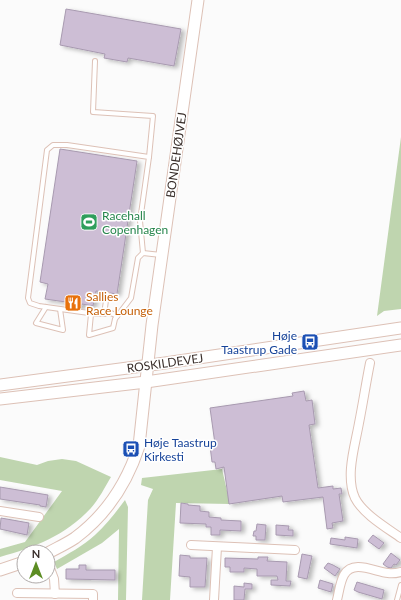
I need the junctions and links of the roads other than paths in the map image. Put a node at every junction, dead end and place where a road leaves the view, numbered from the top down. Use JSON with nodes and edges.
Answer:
{"nodes":[{"id":1,"x":198,"y":0,"type":"edge"},
{"id":2,"x":95,"y":61,"type":"dead end"},
{"id":3,"x":149,"y":157,"type":"junction"},
{"id":4,"x":143,"y":253,"type":"junction"},
{"id":5,"x":162,"y":256,"type":"junction"},
{"id":6,"x":107,"y":294,"type":"dead end"},
{"id":7,"x":46,"y":307,"type":"junction"},
{"id":8,"x":60,"y":309,"type":"junction"},
{"id":9,"x":91,"y":314,"type":"junction"},
{"id":10,"x":104,"y":314,"type":"junction"},
{"id":11,"x":117,"y":316,"type":"junction"},
{"id":12,"x":401,"y":328,"type":"edge"},
{"id":13,"x":401,"y":345,"type":"edge"},
{"id":14,"x":370,"y":363,"type":"dead end"},
{"id":15,"x":148,"y":365,"type":"junction"},
{"id":16,"x":146,"y":382,"type":"junction"},
{"id":17,"x":0,"y":385,"type":"edge"},
{"id":18,"x":0,"y":399,"type":"edge"},
{"id":19,"x":0,"y":511,"type":"edge"},
{"id":20,"x":39,"y":517,"type":"dead end"},
{"id":21,"x":401,"y":538,"type":"edge"},
{"id":22,"x":191,"y":545,"type":"dead end"},
{"id":23,"x":217,"y":547,"type":"junction"},
{"id":24,"x":56,"y":549,"type":"edge"},
{"id":25,"x":295,"y":550,"type":"dead end"},
{"id":26,"x":16,"y":565,"type":"edge"},
{"id":27,"x":0,"y":570,"type":"edge"},
{"id":28,"x":401,"y":572,"type":"edge"},
{"id":29,"x":54,"y":584,"type":"edge"},
{"id":30,"x":401,"y":584,"type":"edge"},
{"id":31,"x":17,"y":593,"type":"dead end"},
{"id":32,"x":55,"y":594,"type":"junction"},
{"id":33,"x":92,"y":600,"type":"edge"},
{"id":34,"x":214,"y":600,"type":"edge"},
{"id":35,"x":337,"y":600,"type":"edge"},
{"id":36,"x":397,"y":600,"type":"edge"}],
"edges":[{"from":1,"to":5,"type":"main road","name":"BONDEHØJVEJ"},
{"from":2,"to":3,"type":"lane"},
{"from":3,"to":4,"type":"lane"},
{"from":3,"to":7,"type":"lane"},
{"from":4,"to":5,"type":"lane"},
{"from":4,"to":11,"type":"lane"},
{"from":5,"to":15,"type":"main road","name":"BONDEHØJVEJ"},
{"from":6,"to":10,"type":"lane"},
{"from":7,"to":8,"type":"lane"},
{"from":7,"to":8,"type":"lane"},
{"from":8,"to":9,"type":"lane"},
{"from":9,"to":10,"type":"lane"},
{"from":9,"to":11,"type":"lane"},
{"from":10,"to":11,"type":"lane"},
{"from":12,"to":15,"type":"main road","name":"ROSKILDEVEJ"},
{"from":13,"to":16,"type":"main road","name":"ROSKILDEVEJ"},
{"from":14,"to":21,"type":"street"},
{"from":15,"to":16,"type":"main road","name":"BONDEHØJVEJ"},
{"from":15,"to":17,"type":"main road","name":"ROSKILDEVEJ"},
{"from":16,"to":18,"type":"main road","name":"ROSKILDEVEJ"},
{"from":16,"to":24,"type":"main road","name":"BONDEHØJVEJ"},
{"from":19,"to":20,"type":"street"},
{"from":22,"to":23,"type":"street"},
{"from":23,"to":25,"type":"street"},
{"from":23,"to":34,"type":"street"},
{"from":26,"to":27,"type":"main road"},
{"from":28,"to":35,"type":"street"},
{"from":29,"to":32,"type":"street"},
{"from":30,"to":36,"type":"lane"},
{"from":31,"to":32,"type":"street"},
{"from":32,"to":33,"type":"street"}]}
